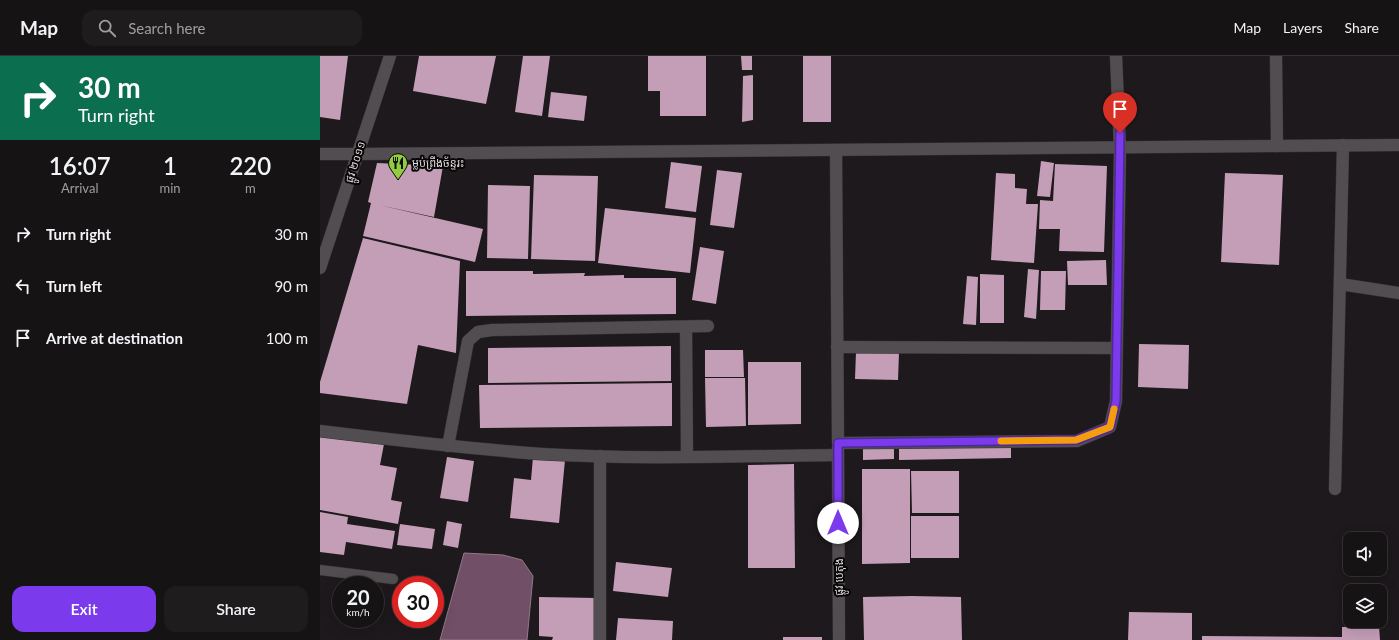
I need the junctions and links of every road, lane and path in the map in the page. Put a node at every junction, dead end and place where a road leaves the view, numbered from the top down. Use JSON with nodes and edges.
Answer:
{"nodes":[{"id":1,"x":390,"y":56,"type":"edge"},
{"id":2,"x":1116,"y":56,"type":"edge"},
{"id":3,"x":1276,"y":56,"type":"edge"},
{"id":4,"x":1343,"y":145,"type":"junction"},
{"id":5,"x":1399,"y":145,"type":"edge"},
{"id":6,"x":1277,"y":146,"type":"junction"},
{"id":7,"x":1120,"y":148,"type":"junction"},
{"id":8,"x":836,"y":150,"type":"junction"},
{"id":9,"x":320,"y":154,"type":"edge"},
{"id":10,"x":358,"y":154,"type":"junction"},
{"id":11,"x":320,"y":268,"type":"edge"},
{"id":12,"x":1340,"y":284,"type":"junction"},
{"id":13,"x":1399,"y":293,"type":"edge"},
{"id":14,"x":708,"y":326,"type":"dead end"},
{"id":15,"x":686,"y":327,"type":"junction"},
{"id":16,"x":837,"y":347,"type":"junction"},
{"id":17,"x":1115,"y":348,"type":"junction"},
{"id":18,"x":320,"y":431,"type":"edge"},
{"id":19,"x":838,"y":443,"type":"junction"},
{"id":20,"x":448,"y":446,"type":"junction"},
{"id":21,"x":600,"y":456,"type":"junction"},
{"id":22,"x":687,"y":456,"type":"junction"},
{"id":23,"x":838,"y":456,"type":"junction"},
{"id":24,"x":1335,"y":489,"type":"dead end"},
{"id":25,"x":320,"y":570,"type":"edge"},
{"id":26,"x":392,"y":579,"type":"edge"},
{"id":27,"x":600,"y":640,"type":"edge"},
{"id":28,"x":839,"y":640,"type":"edge"}],
"edges":[{"from":1,"to":10,"type":"street","name":"ផ្លូវ ២០១១"},
{"from":2,"to":7,"type":"street"},
{"from":3,"to":6,"type":"street"},
{"from":4,"to":5,"type":"street"},
{"from":4,"to":6,"type":"street"},
{"from":4,"to":12,"type":"street"},
{"from":6,"to":7,"type":"street"},
{"from":7,"to":8,"type":"street"},
{"from":7,"to":17,"type":"street"},
{"from":8,"to":10,"type":"street"},
{"from":8,"to":16,"type":"street","name":"ផ្លូវ បេតុង"},
{"from":9,"to":10,"type":"street"},
{"from":10,"to":11,"type":"street","name":"ផ្លូវ ២០១១"},
{"from":12,"to":13,"type":"street"},
{"from":12,"to":24,"type":"street"},
{"from":14,"to":15,"type":"street"},
{"from":15,"to":20,"type":"street"},
{"from":15,"to":22,"type":"street"},
{"from":16,"to":17,"type":"street"},
{"from":16,"to":19,"type":"street","name":"ផ្លូវ បេតុង"},
{"from":17,"to":19,"type":"street"},
{"from":18,"to":20,"type":"street"},
{"from":19,"to":23,"type":"street","name":"ផ្លូវ បេតុង"},
{"from":20,"to":21,"type":"street"},
{"from":21,"to":22,"type":"street"},
{"from":21,"to":27,"type":"street"},
{"from":22,"to":23,"type":"street"},
{"from":23,"to":28,"type":"street","name":"ផ្លូវ បេតុង"},
{"from":25,"to":26,"type":"lane"}]}
